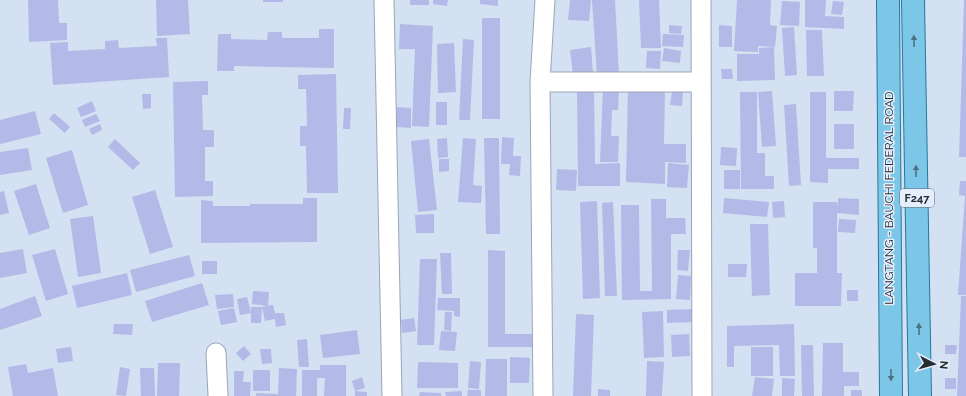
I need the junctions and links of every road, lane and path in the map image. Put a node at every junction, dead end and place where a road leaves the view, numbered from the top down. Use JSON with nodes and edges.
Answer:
{"nodes":[{"id":1,"x":384,"y":0,"type":"edge"},
{"id":2,"x":545,"y":0,"type":"edge"},
{"id":3,"x":701,"y":0,"type":"edge"},
{"id":4,"x":888,"y":0,"type":"edge"},
{"id":5,"x":913,"y":0,"type":"edge"},
{"id":6,"x":540,"y":82,"type":"junction"},
{"id":7,"x":701,"y":82,"type":"junction"},
{"id":8,"x":216,"y":353,"type":"dead end"},
{"id":9,"x":218,"y":396,"type":"edge"},
{"id":10,"x":392,"y":396,"type":"edge"},
{"id":11,"x":543,"y":396,"type":"edge"},
{"id":12,"x":702,"y":396,"type":"edge"},
{"id":13,"x":891,"y":396,"type":"edge"},
{"id":14,"x":920,"y":396,"type":"edge"}],
"edges":[{"from":1,"to":10,"type":"street"},
{"from":2,"to":6,"type":"street"},
{"from":3,"to":7,"type":"street"},
{"from":4,"to":13,"type":"main road","name":"LANGTANG - BAUCHI FEDERAL ROAD","number":"F247","one_way":true},
{"from":14,"to":5,"type":"main road","number":"F247","one_way":true},
{"from":6,"to":7,"type":"street"},
{"from":6,"to":11,"type":"street"},
{"from":7,"to":12,"type":"street"},
{"from":8,"to":9,"type":"street"}]}
